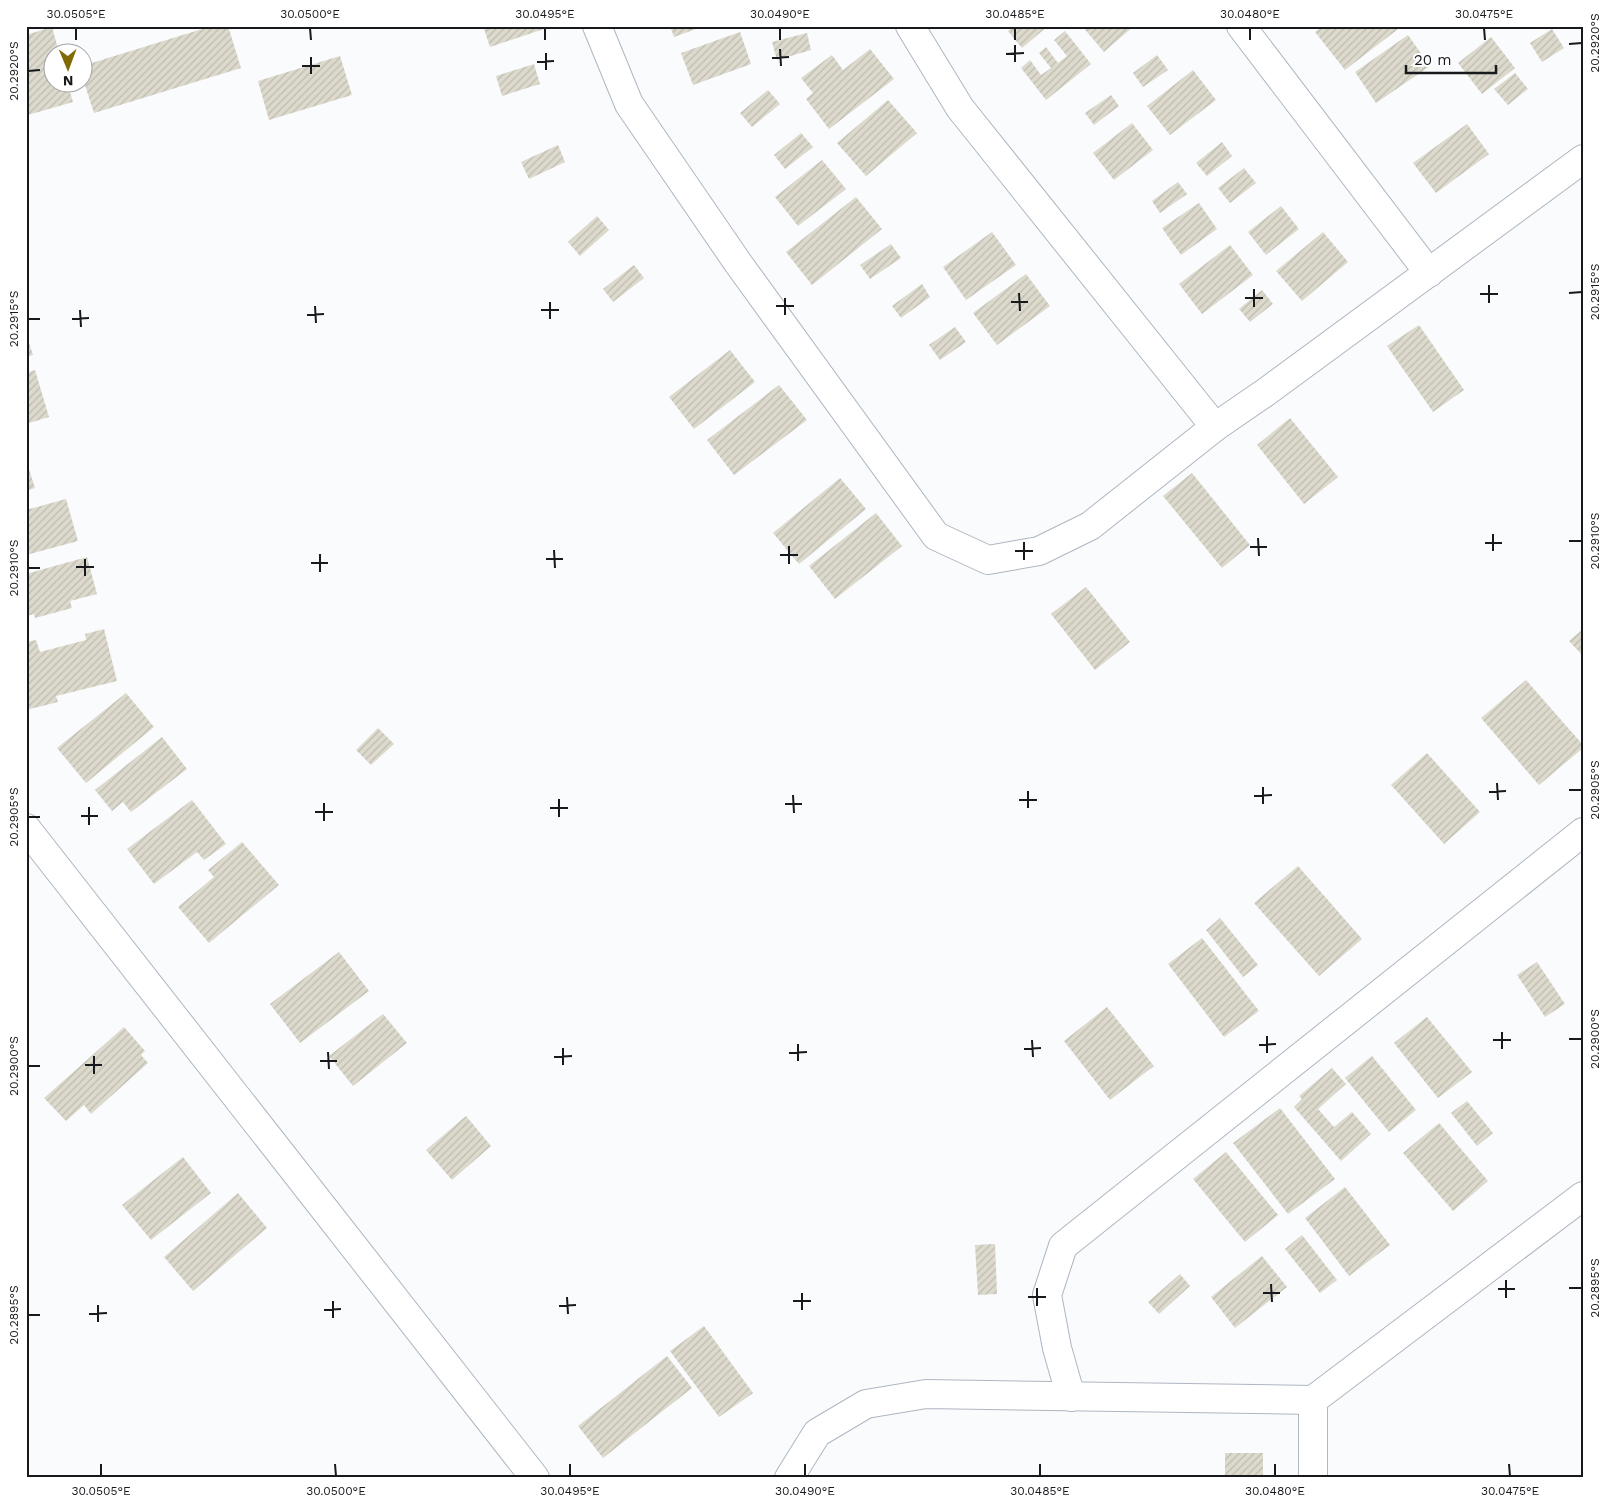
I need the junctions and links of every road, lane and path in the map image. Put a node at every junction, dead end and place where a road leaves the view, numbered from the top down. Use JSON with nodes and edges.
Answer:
{"nodes":[{"id":1,"x":597,"y":26,"type":"edge"},
{"id":2,"x":910,"y":26,"type":"edge"},
{"id":3,"x":1241,"y":26,"type":"edge"},
{"id":4,"x":1583,"y":159,"type":"edge"},
{"id":5,"x":1429,"y":273,"type":"junction"},
{"id":6,"x":1215,"y":427,"type":"junction"},
{"id":7,"x":26,"y":828,"type":"edge"},
{"id":8,"x":1583,"y":832,"type":"edge"},
{"id":9,"x":1583,"y":1196,"type":"edge"},
{"id":10,"x":1071,"y":1397,"type":"junction"},
{"id":11,"x":1313,"y":1400,"type":"junction"},
{"id":12,"x":535,"y":1478,"type":"edge"},
{"id":13,"x":789,"y":1478,"type":"edge"},
{"id":14,"x":1313,"y":1478,"type":"edge"}],
"edges":[{"from":1,"to":6,"type":"street"},
{"from":2,"to":6,"type":"street"},
{"from":3,"to":5,"type":"street"},
{"from":4,"to":5,"type":"street"},
{"from":5,"to":6,"type":"street"},
{"from":7,"to":12,"type":"street"},
{"from":8,"to":10,"type":"street"},
{"from":9,"to":11,"type":"street"},
{"from":10,"to":11,"type":"street"},
{"from":10,"to":13,"type":"street"},
{"from":11,"to":14,"type":"street"}]}
